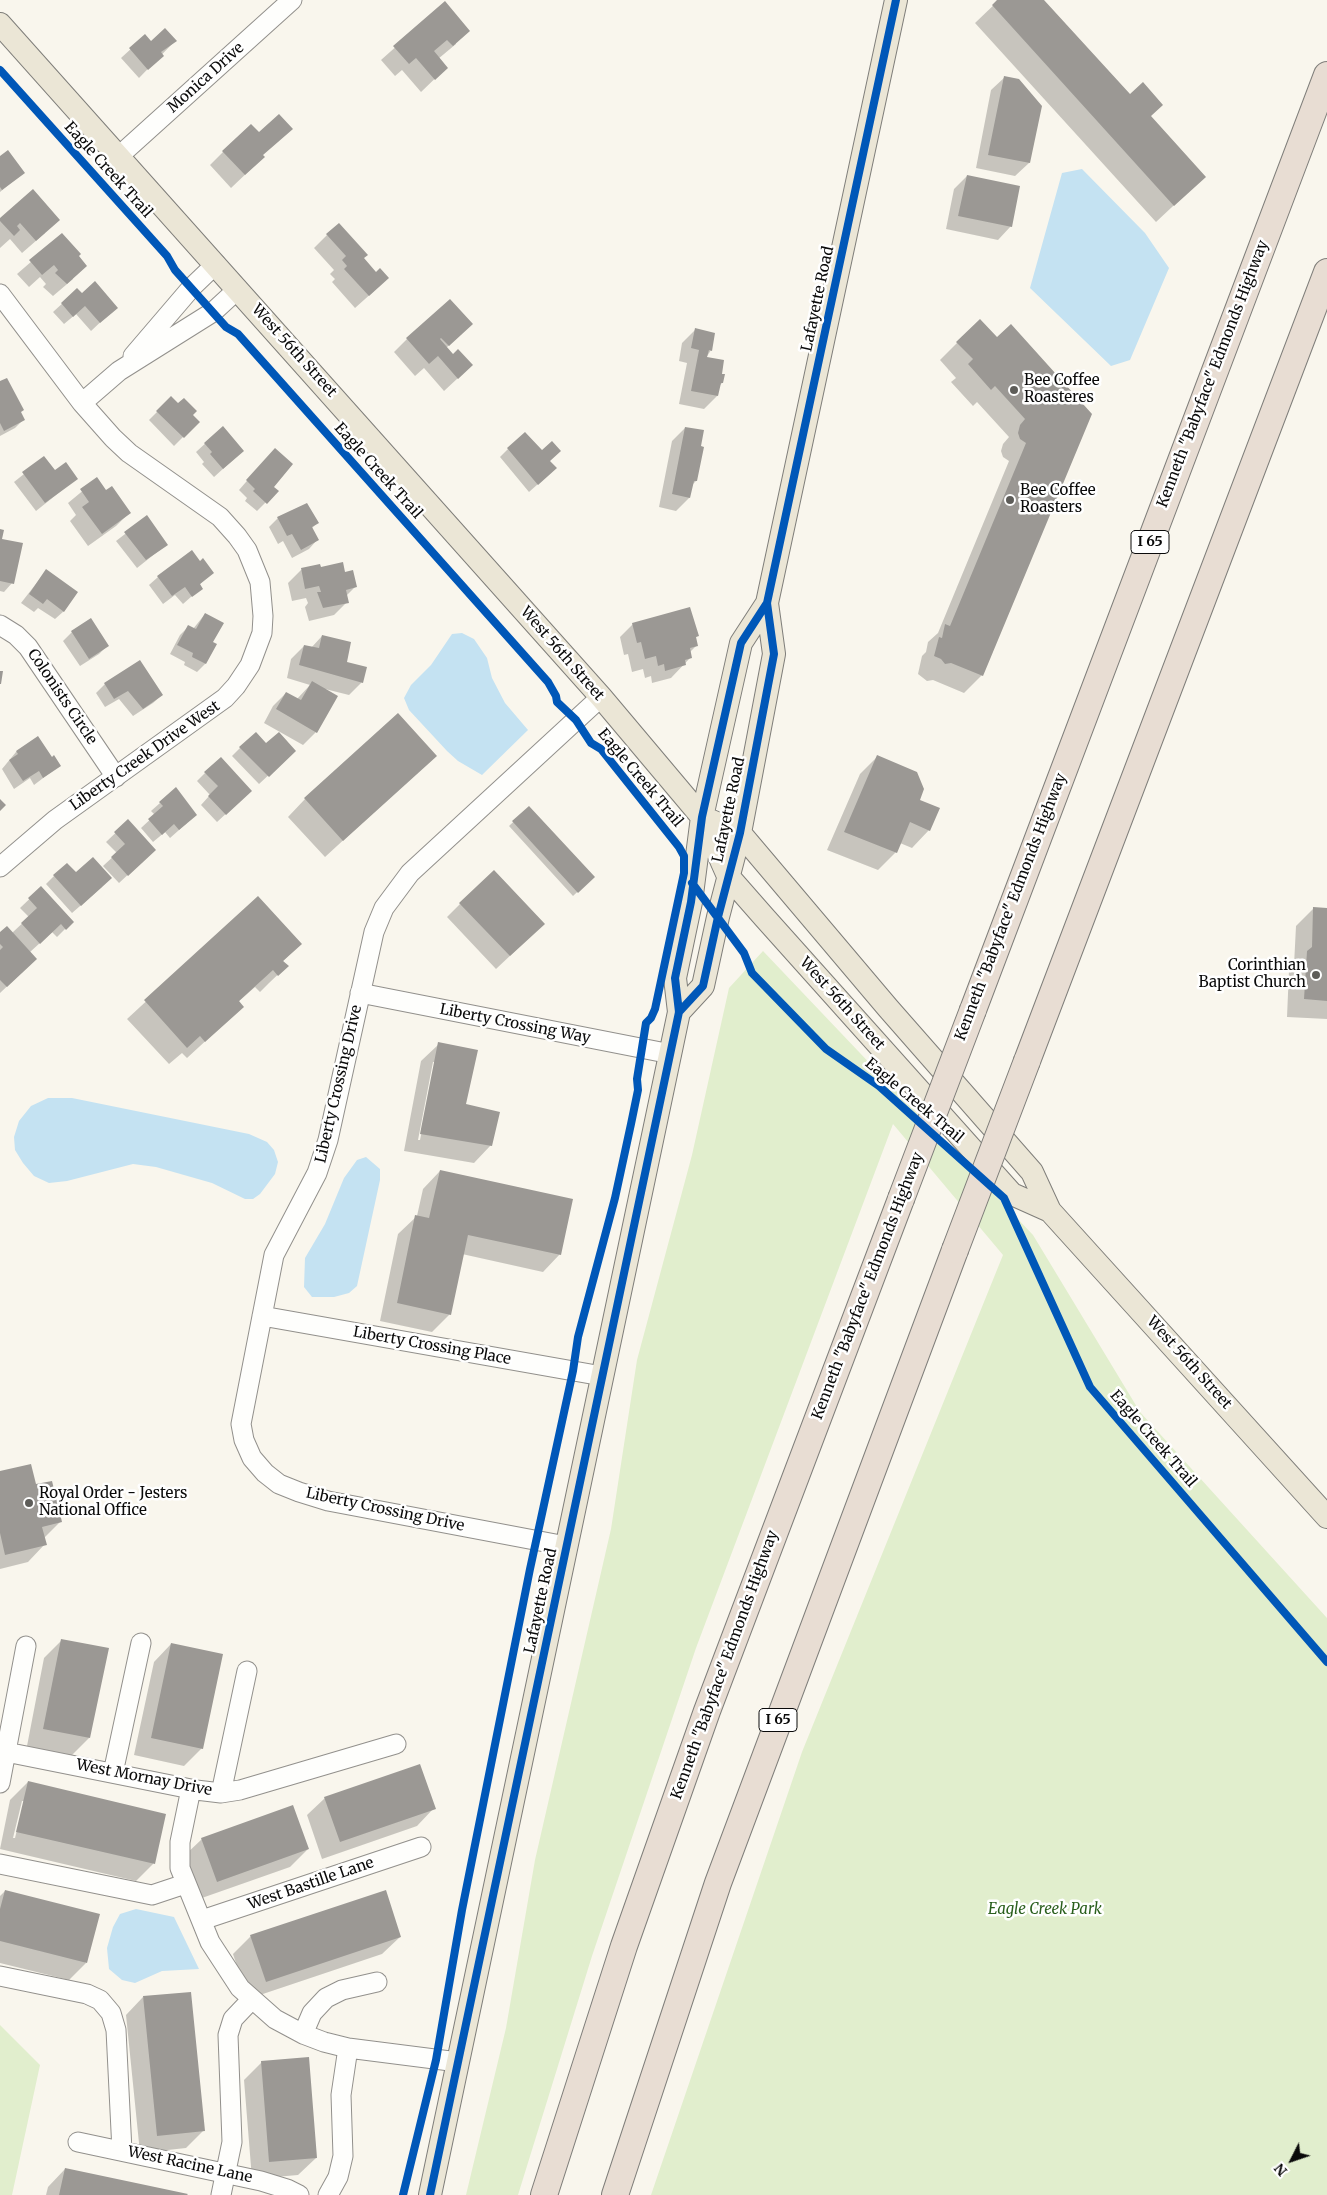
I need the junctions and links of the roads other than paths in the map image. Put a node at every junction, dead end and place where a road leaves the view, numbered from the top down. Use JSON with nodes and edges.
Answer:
{"nodes":[{"id":1,"x":292,"y":0,"type":"edge"},
{"id":2,"x":896,"y":0,"type":"edge"},
{"id":3,"x":0,"y":24,"type":"edge"},
{"id":4,"x":1327,"y":75,"type":"edge"},
{"id":5,"x":119,"y":156,"type":"junction"},
{"id":6,"x":216,"y":264,"type":"junction"},
{"id":7,"x":1327,"y":272,"type":"edge"},
{"id":8,"x":238,"y":290,"type":"junction"},
{"id":9,"x":0,"y":294,"type":"edge"},
{"id":10,"x":119,"y":371,"type":"junction"},
{"id":11,"x":82,"y":403,"type":"junction"},
{"id":12,"x":767,"y":603,"type":"junction"},
{"id":13,"x":0,"y":625,"type":"edge"},
{"id":14,"x":601,"y":697,"type":"junction"},
{"id":15,"x":116,"y":777,"type":"junction"},
{"id":16,"x":702,"y":817,"type":"junction"},
{"id":17,"x":740,"y":833,"type":"junction"},
{"id":18,"x":0,"y":867,"type":"edge"},
{"id":19,"x":728,"y":876,"type":"junction"},
{"id":20,"x":360,"y":993,"type":"junction"},
{"id":21,"x":679,"y":1012,"type":"junction"},
{"id":22,"x":671,"y":1054,"type":"junction"},
{"id":23,"x":1050,"y":1211,"type":"junction"},
{"id":24,"x":262,"y":1316,"type":"junction"},
{"id":25,"x":602,"y":1376,"type":"junction"},
{"id":26,"x":1327,"y":1517,"type":"edge"},
{"id":27,"x":566,"y":1546,"type":"junction"},
{"id":28,"x":141,"y":1643,"type":"dead end"},
{"id":29,"x":26,"y":1646,"type":"dead end"},
{"id":30,"x":247,"y":1671,"type":"dead end"},
{"id":31,"x":396,"y":1744,"type":"dead end"},
{"id":32,"x":6,"y":1752,"type":"junction"},
{"id":33,"x":113,"y":1773,"type":"junction"},
{"id":34,"x":0,"y":1781,"type":"edge"},
{"id":35,"x":192,"y":1789,"type":"junction"},
{"id":36,"x":221,"y":1793,"type":"junction"},
{"id":37,"x":421,"y":1847,"type":"dead end"},
{"id":38,"x":0,"y":1864,"type":"edge"},
{"id":39,"x":186,"y":1884,"type":"junction"},
{"id":40,"x":202,"y":1920,"type":"junction"},
{"id":41,"x":0,"y":1976,"type":"edge"},
{"id":42,"x":378,"y":1982,"type":"dead end"},
{"id":43,"x":252,"y":1999,"type":"junction"},
{"id":44,"x":303,"y":2034,"type":"junction"},
{"id":45,"x":348,"y":2048,"type":"junction"},
{"id":46,"x":458,"y":2062,"type":"junction"},
{"id":47,"x":78,"y":2142,"type":"dead end"},
{"id":48,"x":122,"y":2151,"type":"junction"},
{"id":49,"x":226,"y":2173,"type":"junction"},
{"id":50,"x":221,"y":2195,"type":"edge"},
{"id":51,"x":299,"y":2195,"type":"edge"},
{"id":52,"x":328,"y":2195,"type":"edge"},
{"id":53,"x":430,"y":2195,"type":"edge"},
{"id":54,"x":544,"y":2195,"type":"edge"},
{"id":55,"x":615,"y":2195,"type":"edge"}],
"edges":[{"from":1,"to":5,"type":"street","name":"Monica Drive"},
{"from":2,"to":12,"type":"main road","name":"Lafayette Road"},
{"from":3,"to":5,"type":"main road","name":"West 56th Street"},
{"from":4,"to":54,"type":"highway","name":"Kenneth \"Babyface\" Edmonds Highway","number":"I 65","bridge":true},
{"from":5,"to":6,"type":"main road","name":"West 56th Street"},
{"from":6,"to":8,"type":"main road","name":"West 56th Street"},
{"from":6,"to":10,"type":"street"},
{"from":7,"to":55,"type":"highway","number":"I 65","bridge":true},
{"from":8,"to":10,"type":"street"},
{"from":8,"to":14,"type":"main road","name":"West 56th Street"},
{"from":9,"to":11,"type":"street","name":"Liberty Creek Drive West"},
{"from":10,"to":11,"type":"street"},
{"from":11,"to":15,"type":"street","name":"Liberty Creek Drive West"},
{"from":12,"to":16,"type":"main road","name":"Lafayette Road"},
{"from":12,"to":17,"type":"main road","name":"Lafayette Road"},
{"from":13,"to":15,"type":"street","name":"Colonists Circle"},
{"from":14,"to":16,"type":"main road","name":"West 56th Street"},
{"from":14,"to":20,"type":"street","name":"Liberty Crossing Drive"},
{"from":15,"to":18,"type":"street","name":"Liberty Creek Drive West"},
{"from":16,"to":17,"type":"main road","name":"West 56th Street"},
{"from":16,"to":19,"type":"main road","name":"West 56th Street"},
{"from":16,"to":21,"type":"main road","name":"Lafayette Road"},
{"from":17,"to":19,"type":"main road","name":"Lafayette Road"},
{"from":17,"to":23,"type":"main road","name":"West 56th Street"},
{"from":19,"to":21,"type":"main road","name":"Lafayette Road"},
{"from":19,"to":23,"type":"main road","name":"West 56th Street"},
{"from":20,"to":22,"type":"street","name":"Liberty Crossing Way"},
{"from":20,"to":24,"type":"street","name":"Liberty Crossing Drive"},
{"from":21,"to":22,"type":"main road","name":"Lafayette Road"},
{"from":22,"to":25,"type":"main road","name":"Lafayette Road"},
{"from":23,"to":26,"type":"main road","name":"West 56th Street"},
{"from":24,"to":25,"type":"street","name":"Liberty Crossing Place"},
{"from":24,"to":27,"type":"street","name":"Liberty Crossing Drive"},
{"from":25,"to":27,"type":"main road","name":"Lafayette Road"},
{"from":27,"to":46,"type":"main road","name":"Lafayette Road"},
{"from":28,"to":33,"type":"street"},
{"from":29,"to":32,"type":"street"},
{"from":30,"to":36,"type":"street"},
{"from":31,"to":36,"type":"street","name":"West Mornay Drive"},
{"from":32,"to":33,"type":"street","name":"West Mornay Drive"},
{"from":32,"to":34,"type":"street"},
{"from":33,"to":35,"type":"street","name":"West Mornay Drive"},
{"from":35,"to":36,"type":"street","name":"West Mornay Drive"},
{"from":35,"to":39,"type":"street"},
{"from":37,"to":40,"type":"street","name":"West Bastille Lane"},
{"from":38,"to":39,"type":"street"},
{"from":39,"to":40,"type":"street"},
{"from":40,"to":43,"type":"street"},
{"from":41,"to":48,"type":"street"},
{"from":42,"to":44,"type":"street"},
{"from":43,"to":44,"type":"street"},
{"from":43,"to":49,"type":"street"},
{"from":44,"to":45,"type":"street"},
{"from":45,"to":46,"type":"street"},
{"from":45,"to":52,"type":"street"},
{"from":46,"to":53,"type":"main road","name":"Lafayette Road"},
{"from":47,"to":48,"type":"street","name":"West Racine Lane"},
{"from":48,"to":49,"type":"street","name":"West Racine Lane"},
{"from":49,"to":50,"type":"street"},
{"from":49,"to":51,"type":"street","name":"West Racine Lane"}]}
